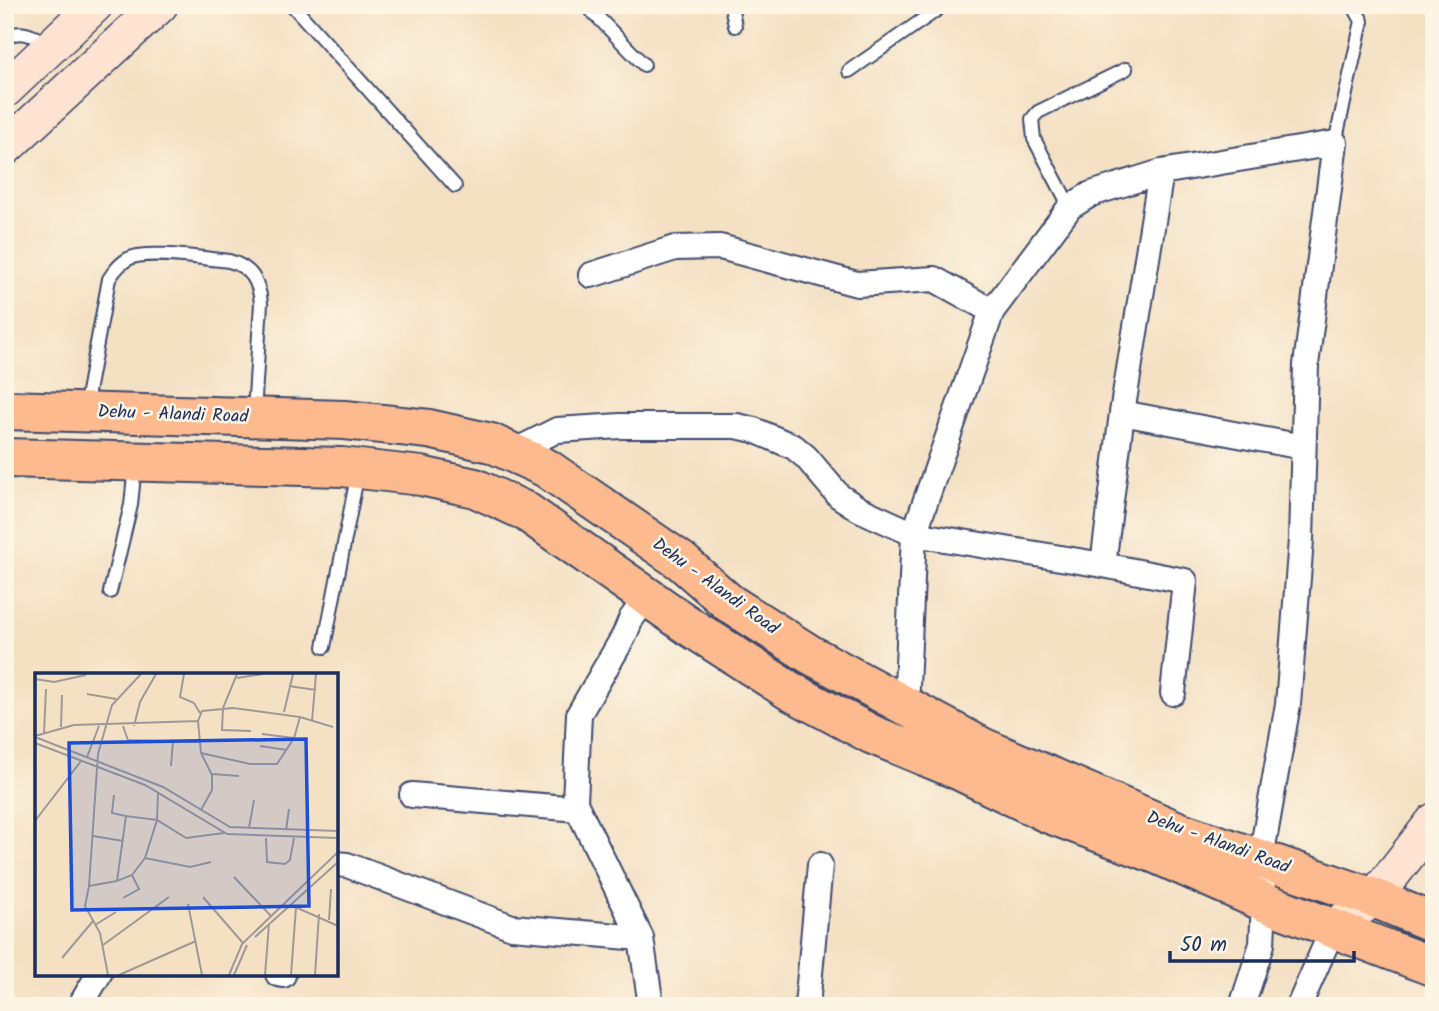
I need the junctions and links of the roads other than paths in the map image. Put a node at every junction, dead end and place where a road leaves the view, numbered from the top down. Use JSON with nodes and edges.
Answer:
{"nodes":[{"id":1,"x":95,"y":5,"type":"edge"},
{"id":2,"x":104,"y":5,"type":"edge"},
{"id":3,"x":160,"y":5,"type":"edge"},
{"id":4,"x":292,"y":5,"type":"edge"},
{"id":5,"x":586,"y":5,"type":"edge"},
{"id":6,"x":731,"y":5,"type":"edge"},
{"id":7,"x":944,"y":5,"type":"edge"},
{"id":8,"x":1353,"y":5,"type":"edge"},
{"id":9,"x":735,"y":26,"type":"dead end"},
{"id":10,"x":125,"y":36,"type":"junction"},
{"id":11,"x":5,"y":38,"type":"edge"},
{"id":12,"x":52,"y":45,"type":"junction"},
{"id":13,"x":643,"y":65,"type":"dead end"},
{"id":14,"x":1126,"y":69,"type":"dead end"},
{"id":15,"x":849,"y":71,"type":"dead end"},
{"id":16,"x":5,"y":90,"type":"edge"},
{"id":17,"x":1335,"y":143,"type":"junction"},
{"id":18,"x":5,"y":148,"type":"edge"},
{"id":19,"x":1161,"y":172,"type":"junction"},
{"id":20,"x":455,"y":186,"type":"dead end"},
{"id":21,"x":1070,"y":207,"type":"junction"},
{"id":22,"x":592,"y":275,"type":"dead end"},
{"id":23,"x":992,"y":311,"type":"junction"},
{"id":24,"x":5,"y":410,"type":"edge"},
{"id":25,"x":84,"y":413,"type":"junction"},
{"id":26,"x":1122,"y":413,"type":"junction"},
{"id":27,"x":254,"y":417,"type":"junction"},
{"id":28,"x":1303,"y":447,"type":"junction"},
{"id":29,"x":511,"y":453,"type":"junction"},
{"id":30,"x":5,"y":458,"type":"edge"},
{"id":31,"x":135,"y":461,"type":"junction"},
{"id":32,"x":359,"y":469,"type":"junction"},
{"id":33,"x":914,"y":534,"type":"junction"},
{"id":34,"x":1103,"y":565,"type":"junction"},
{"id":35,"x":110,"y":592,"type":"dead end"},
{"id":36,"x":648,"y":596,"type":"junction"},
{"id":37,"x":324,"y":647,"type":"dead end"},
{"id":38,"x":1172,"y":693,"type":"dead end"},
{"id":39,"x":906,"y":708,"type":"junction"},
{"id":40,"x":412,"y":795,"type":"dead end"},
{"id":41,"x":578,"y":809,"type":"junction"},
{"id":42,"x":1434,"y":821,"type":"edge"},
{"id":43,"x":1261,"y":858,"type":"junction"},
{"id":44,"x":338,"y":864,"type":"edge"},
{"id":45,"x":820,"y":865,"type":"dead end"},
{"id":46,"x":1374,"y":898,"type":"junction"},
{"id":47,"x":1264,"y":902,"type":"junction"},
{"id":48,"x":1434,"y":923,"type":"edge"},
{"id":49,"x":1333,"y":928,"type":"junction"},
{"id":50,"x":641,"y":938,"type":"junction"},
{"id":51,"x":1434,"y":967,"type":"edge"},
{"id":52,"x":98,"y":976,"type":"edge"},
{"id":53,"x":80,"y":1006,"type":"edge"},
{"id":54,"x":651,"y":1006,"type":"edge"},
{"id":55,"x":807,"y":1006,"type":"edge"},
{"id":56,"x":1241,"y":1006,"type":"edge"},
{"id":57,"x":1299,"y":1006,"type":"edge"}],
"edges":[{"from":1,"to":12,"type":"main road"},
{"from":2,"to":10,"type":"main road"},
{"from":3,"to":10,"type":"main road"},
{"from":4,"to":20,"type":"lane"},
{"from":5,"to":13,"type":"lane"},
{"from":6,"to":9,"type":"lane"},
{"from":7,"to":15,"type":"lane"},
{"from":8,"to":17,"type":"lane"},
{"from":10,"to":18,"type":"main road"},
{"from":11,"to":12,"type":"lane"},
{"from":12,"to":16,"type":"main road"},
{"from":14,"to":21,"type":"lane"},
{"from":17,"to":19,"type":"street"},
{"from":17,"to":28,"type":"street"},
{"from":19,"to":21,"type":"street"},
{"from":19,"to":26,"type":"street"},
{"from":21,"to":23,"type":"street"},
{"from":22,"to":23,"type":"street"},
{"from":23,"to":33,"type":"street"},
{"from":24,"to":25,"type":"main road","name":"Dehu - Alandi Road"},
{"from":25,"to":27,"type":"main road","name":"Dehu - Alandi Road"},
{"from":25,"to":27,"type":"lane"},
{"from":26,"to":28,"type":"street"},
{"from":26,"to":34,"type":"street"},
{"from":27,"to":29,"type":"main road","name":"Dehu - Alandi Road"},
{"from":28,"to":43,"type":"street"},
{"from":29,"to":33,"type":"street"},
{"from":29,"to":39,"type":"main road","name":"Dehu - Alandi Road"},
{"from":30,"to":31,"type":"main road","name":"Dehu - Alandi Road"},
{"from":31,"to":32,"type":"main road","name":"Dehu - Alandi Road"},
{"from":31,"to":35,"type":"lane"},
{"from":32,"to":36,"type":"main road","name":"Dehu - Alandi Road"},
{"from":32,"to":37,"type":"lane"},
{"from":33,"to":34,"type":"street"},
{"from":33,"to":39,"type":"street"},
{"from":34,"to":38,"type":"street"},
{"from":36,"to":41,"type":"street"},
{"from":36,"to":47,"type":"main road","name":"Dehu - Alandi Road"},
{"from":39,"to":43,"type":"main road","name":"Dehu - Alandi Road"},
{"from":40,"to":41,"type":"street"},
{"from":41,"to":50,"type":"street"},
{"from":42,"to":46,"type":"main road"},
{"from":43,"to":46,"type":"main road","name":"Dehu - Alandi Road"},
{"from":43,"to":47,"type":"street"},
{"from":44,"to":50,"type":"street"},
{"from":45,"to":55,"type":"street"},
{"from":46,"to":48,"type":"main road","name":"Dehu - Alandi Road"},
{"from":46,"to":49,"type":"main road"},
{"from":47,"to":49,"type":"main road","name":"Dehu - Alandi Road"},
{"from":47,"to":56,"type":"street"},
{"from":49,"to":51,"type":"main road","name":"Dehu - Alandi Road"},
{"from":49,"to":57,"type":"street"},
{"from":50,"to":54,"type":"street"},
{"from":52,"to":53,"type":"street"}]}
